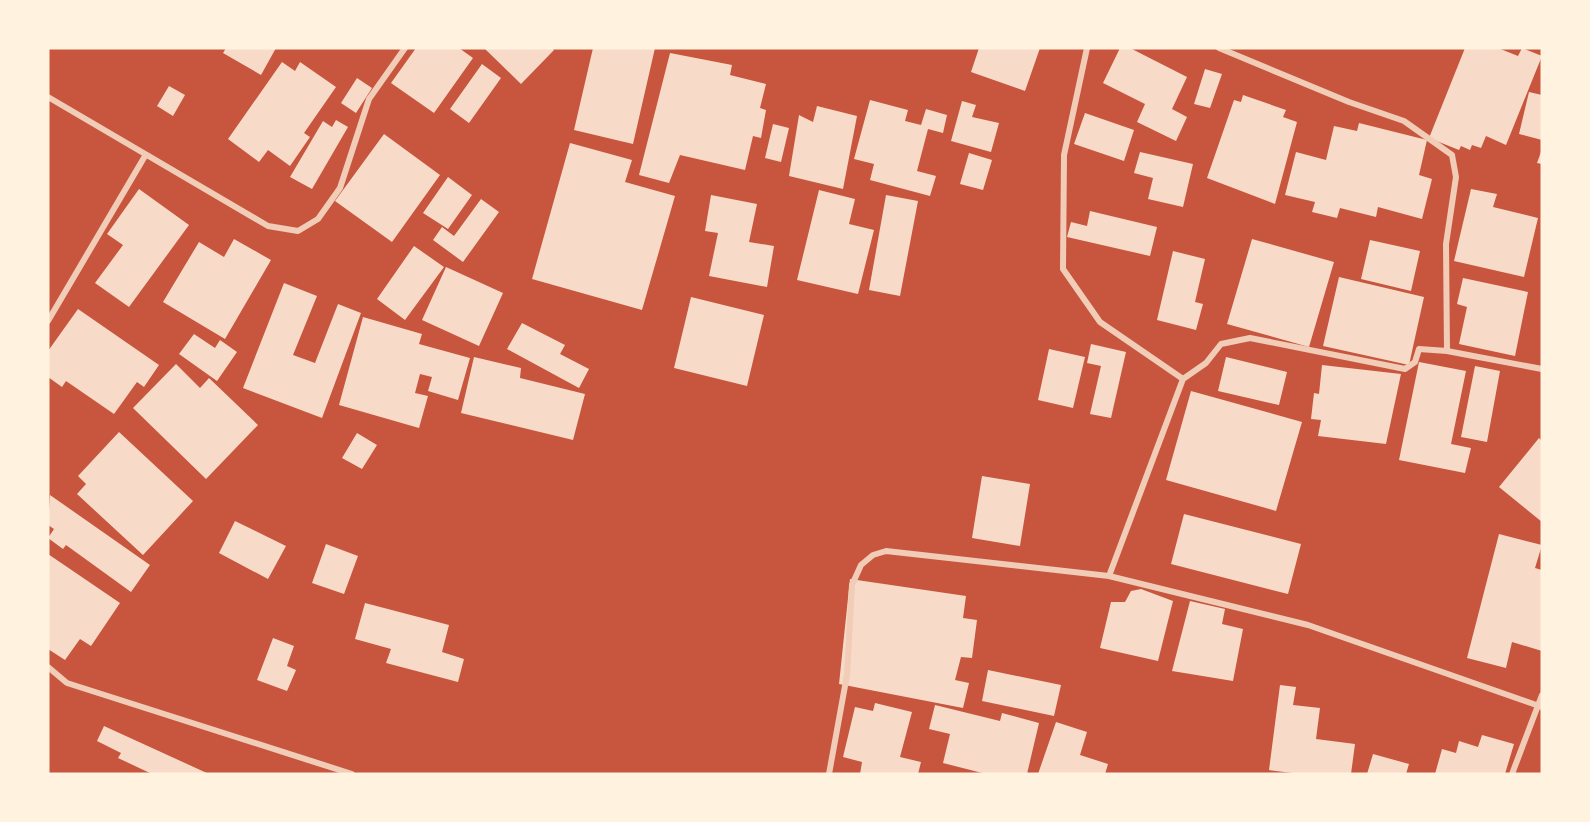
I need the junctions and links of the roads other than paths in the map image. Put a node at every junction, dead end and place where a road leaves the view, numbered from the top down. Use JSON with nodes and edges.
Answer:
{"nodes":[{"id":1,"x":405,"y":48,"type":"edge"},
{"id":2,"x":1087,"y":48,"type":"edge"},
{"id":3,"x":1219,"y":48,"type":"edge"},
{"id":4,"x":48,"y":97,"type":"edge"},
{"id":5,"x":145,"y":156,"type":"junction"},
{"id":6,"x":48,"y":321,"type":"edge"},
{"id":7,"x":1447,"y":351,"type":"junction"},
{"id":8,"x":1542,"y":369,"type":"edge"},
{"id":9,"x":1183,"y":379,"type":"junction"},
{"id":10,"x":1109,"y":576,"type":"junction"},
{"id":11,"x":48,"y":667,"type":"edge"},
{"id":12,"x":1542,"y":695,"type":"edge"},
{"id":13,"x":1540,"y":707,"type":"edge"},
{"id":14,"x":352,"y":774,"type":"edge"},
{"id":15,"x":829,"y":774,"type":"edge"},
{"id":16,"x":1512,"y":774,"type":"edge"}],
"edges":[{"from":1,"to":5,"type":"street"},
{"from":2,"to":9,"type":"street"},
{"from":3,"to":7,"type":"street"},
{"from":4,"to":5,"type":"street"},
{"from":5,"to":6,"type":"street"},
{"from":7,"to":8,"type":"street"},
{"from":7,"to":9,"type":"street"},
{"from":9,"to":10,"type":"street"},
{"from":10,"to":13,"type":"street"},
{"from":10,"to":15,"type":"street"},
{"from":11,"to":14,"type":"street"},
{"from":12,"to":13,"type":"street"},
{"from":13,"to":16,"type":"street"}]}
